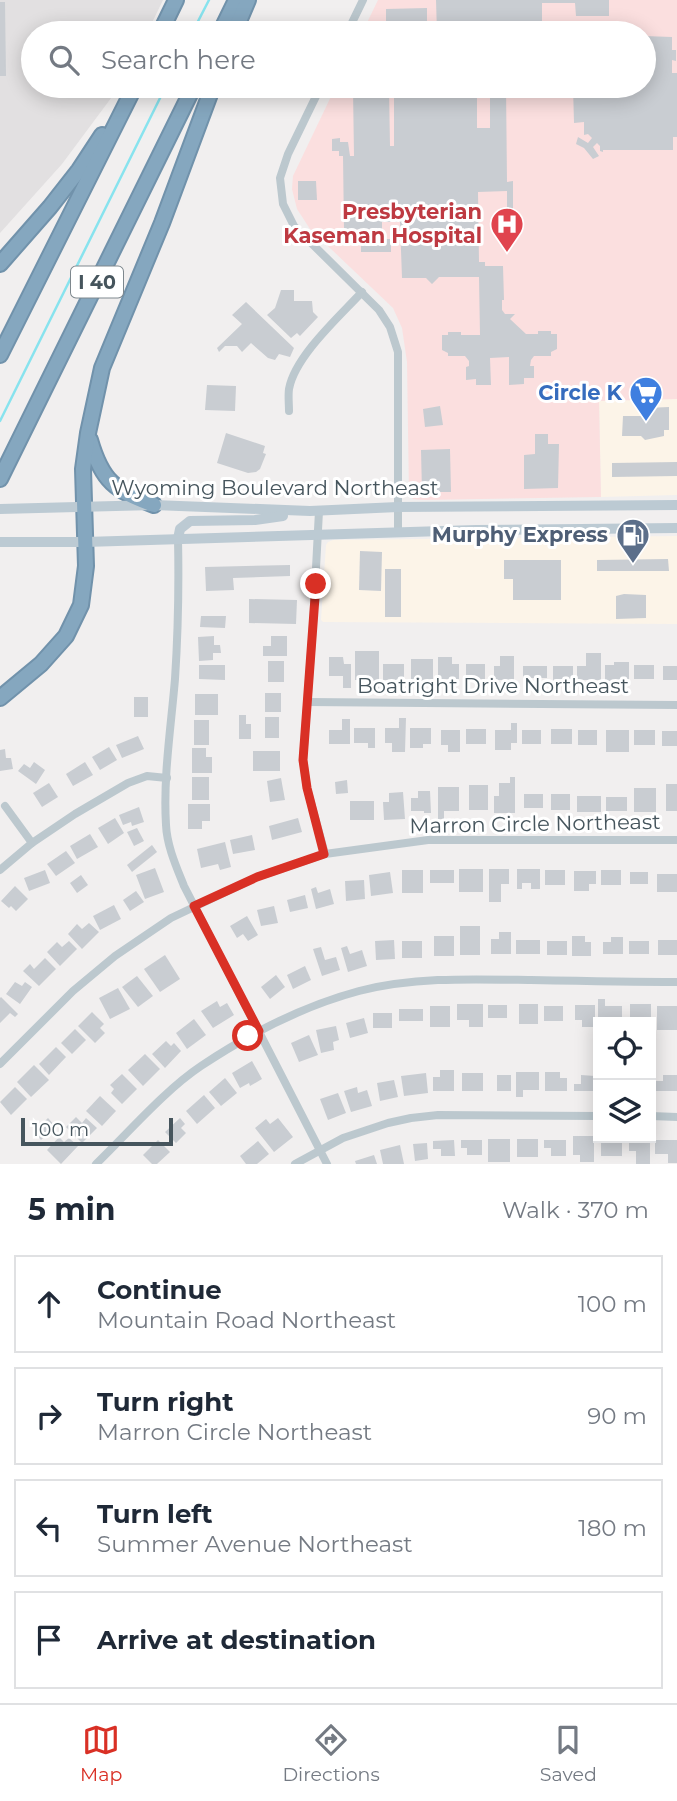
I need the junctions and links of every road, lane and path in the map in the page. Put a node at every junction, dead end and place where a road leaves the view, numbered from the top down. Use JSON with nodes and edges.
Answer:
{"nodes":[{"id":1,"x":176,"y":0,"type":"edge"},
{"id":2,"x":236,"y":0,"type":"edge"},
{"id":3,"x":248,"y":0,"type":"edge"},
{"id":4,"x":363,"y":0,"type":"edge"},
{"id":5,"x":166,"y":21,"type":"edge"},
{"id":6,"x":226,"y":21,"type":"edge"},
{"id":7,"x":239,"y":21,"type":"edge"},
{"id":8,"x":353,"y":21,"type":"edge"},
{"id":9,"x":125,"y":98,"type":"edge"},
{"id":10,"x":127,"y":98,"type":"edge"},
{"id":11,"x":188,"y":98,"type":"edge"},
{"id":12,"x":209,"y":98,"type":"edge"},
{"id":13,"x":315,"y":98,"type":"edge"},
{"id":14,"x":0,"y":264,"type":"edge"},
{"id":15,"x":362,"y":292,"type":"junction"},
{"id":16,"x":0,"y":355,"type":"edge"},
{"id":17,"x":289,"y":411,"type":"dead end"},
{"id":18,"x":88,"y":433,"type":"junction"},
{"id":19,"x":0,"y":479,"type":"edge"},
{"id":20,"x":154,"y":505,"type":"junction"},
{"id":21,"x":677,"y":505,"type":"edge"},
{"id":22,"x":398,"y":507,"type":"junction"},
{"id":23,"x":83,"y":508,"type":"junction"},
{"id":24,"x":0,"y":509,"type":"edge"},
{"id":25,"x":314,"y":511,"type":"junction"},
{"id":26,"x":677,"y":528,"type":"edge"},
{"id":27,"x":398,"y":533,"type":"junction"},
{"id":28,"x":318,"y":536,"type":"junction"},
{"id":29,"x":178,"y":539,"type":"junction"},
{"id":30,"x":0,"y":542,"type":"edge"},
{"id":31,"x":85,"y":542,"type":"junction"},
{"id":32,"x":0,"y":698,"type":"edge"},
{"id":33,"x":308,"y":702,"type":"junction"},
{"id":34,"x":677,"y":705,"type":"edge"},
{"id":35,"x":166,"y":778,"type":"junction"},
{"id":36,"x":5,"y":806,"type":"dead end"},
{"id":37,"x":677,"y":840,"type":"edge"},
{"id":38,"x":32,"y":843,"type":"junction"},
{"id":39,"x":324,"y":854,"type":"junction"},
{"id":40,"x":0,"y":870,"type":"edge"},
{"id":41,"x":194,"y":906,"type":"junction"},
{"id":42,"x":677,"y":982,"type":"edge"},
{"id":43,"x":259,"y":1031,"type":"junction"},
{"id":44,"x":0,"y":1064,"type":"edge"},
{"id":45,"x":593,"y":1116,"type":"edge"},
{"id":46,"x":656,"y":1116,"type":"edge"},
{"id":47,"x":677,"y":1116,"type":"edge"},
{"id":48,"x":320,"y":1149,"type":"junction"},
{"id":49,"x":96,"y":1164,"type":"edge"},
{"id":50,"x":295,"y":1164,"type":"edge"},
{"id":51,"x":327,"y":1164,"type":"edge"}],
"edges":[{"from":1,"to":5,"type":"highway"},
{"from":2,"to":6,"type":"highway"},
{"from":3,"to":7,"type":"highway"},
{"from":4,"to":8,"type":"street"},
{"from":9,"to":14,"type":"highway"},
{"from":10,"to":16,"type":"highway","number":"I 40"},
{"from":11,"to":19,"type":"highway","number":"I 40"},
{"from":12,"to":18,"type":"highway"},
{"from":13,"to":15,"type":"street"},
{"from":15,"to":17,"type":"street"},
{"from":15,"to":22,"type":"street"},
{"from":18,"to":20,"type":"highway"},
{"from":18,"to":23,"type":"highway"},
{"from":20,"to":23,"type":"main road","name":"Wyoming Boulevard Northeast"},
{"from":20,"to":25,"type":"main road","name":"Wyoming Boulevard Northeast"},
{"from":21,"to":22,"type":"main road","name":"Wyoming Boulevard Northeast"},
{"from":22,"to":25,"type":"main road","name":"Wyoming Boulevard Northeast"},
{"from":22,"to":27,"type":"street"},
{"from":23,"to":24,"type":"main road","name":"Wyoming Boulevard Northeast"},
{"from":23,"to":31,"type":"highway"},
{"from":25,"to":28,"type":"street"},
{"from":25,"to":29,"type":"main road"},
{"from":26,"to":27,"type":"main road","name":"Wyoming Boulevard Northeast"},
{"from":27,"to":28,"type":"main road","name":"Wyoming Boulevard Northeast"},
{"from":28,"to":29,"type":"main road","name":"Wyoming Boulevard Northeast"},
{"from":28,"to":33,"type":"street"},
{"from":29,"to":31,"type":"main road","name":"Wyoming Boulevard Northeast"},
{"from":29,"to":35,"type":"street"},
{"from":30,"to":31,"type":"main road","name":"Wyoming Boulevard Northeast"},
{"from":31,"to":32,"type":"highway"},
{"from":33,"to":34,"type":"street","name":"Boatright Drive Northeast"},
{"from":33,"to":39,"type":"street"},
{"from":35,"to":38,"type":"street"},
{"from":35,"to":41,"type":"street"},
{"from":36,"to":38,"type":"street"},
{"from":37,"to":39,"type":"street","name":"Marron Circle Northeast"},
{"from":38,"to":40,"type":"street"},
{"from":39,"to":41,"type":"street","name":"Marron Circle Northeast"},
{"from":41,"to":43,"type":"street"},
{"from":41,"to":44,"type":"street","name":"Marron Circle Northeast"},
{"from":42,"to":43,"type":"street"},
{"from":43,"to":48,"type":"street"},
{"from":43,"to":49,"type":"street"},
{"from":45,"to":48,"type":"street"},
{"from":46,"to":47,"type":"street"},
{"from":48,"to":50,"type":"street"},
{"from":48,"to":51,"type":"street"}]}
